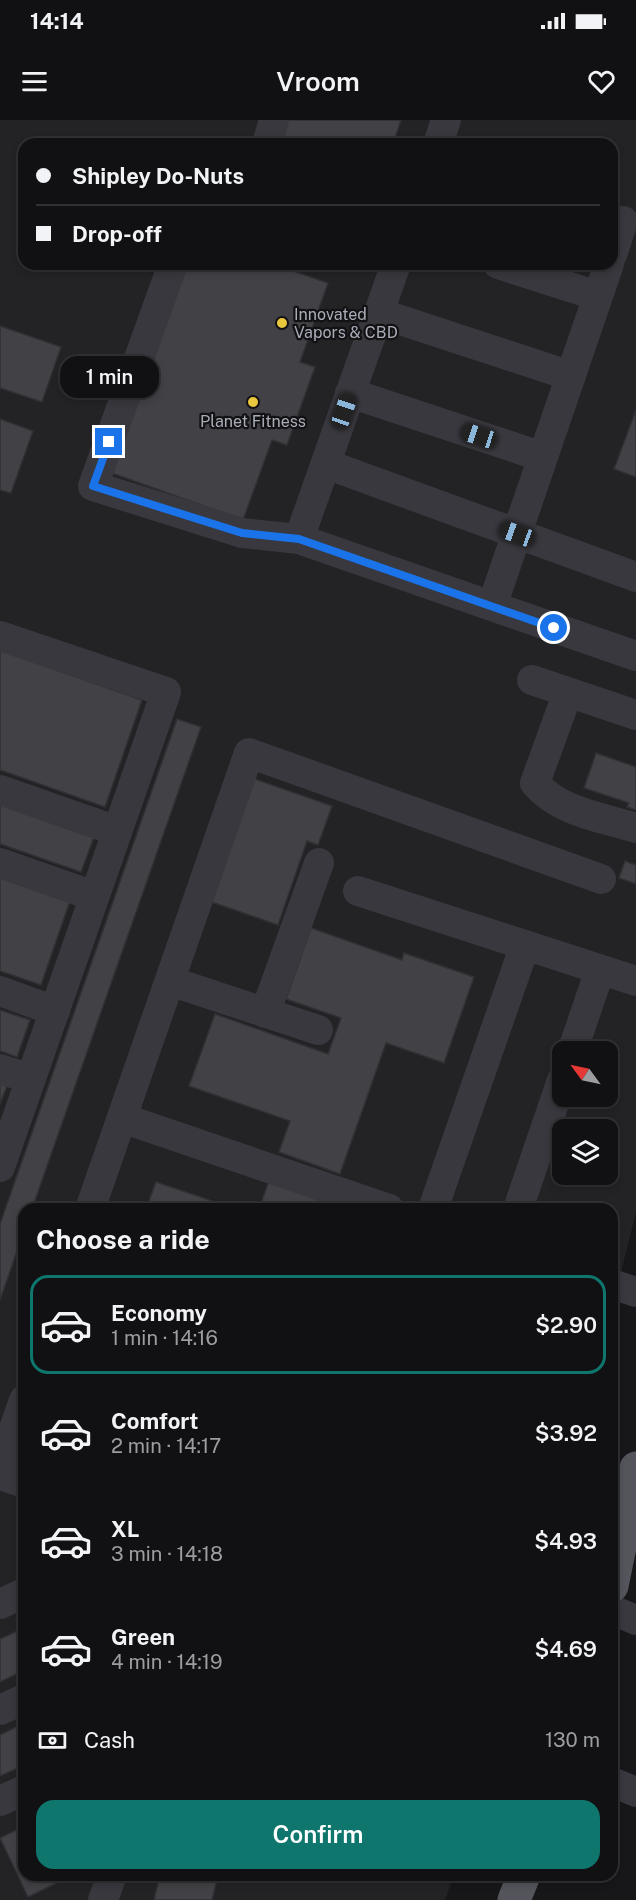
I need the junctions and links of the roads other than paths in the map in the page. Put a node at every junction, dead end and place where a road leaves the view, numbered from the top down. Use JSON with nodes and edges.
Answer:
{"nodes":[{"id":1,"x":274,"y":120,"type":"edge"},
{"id":2,"x":446,"y":120,"type":"edge"},
{"id":3,"x":269,"y":138,"type":"edge"},
{"id":4,"x":440,"y":138,"type":"edge"},
{"id":5,"x":624,"y":221,"type":"edge"},
{"id":6,"x":618,"y":238,"type":"edge"},
{"id":7,"x":171,"y":270,"type":"edge"},
{"id":8,"x":394,"y":270,"type":"edge"},
{"id":9,"x":517,"y":270,"type":"edge"},
{"id":10,"x":607,"y":270,"type":"edge"},
{"id":11,"x":598,"y":296,"type":"junction"},
{"id":12,"x":379,"y":313,"type":"junction"},
{"id":13,"x":571,"y":376,"type":"junction"},
{"id":14,"x":350,"y":393,"type":"junction"},
{"id":15,"x":543,"y":457,"type":"junction"},
{"id":16,"x":326,"y":464,"type":"junction"},
{"id":17,"x":517,"y":534,"type":"junction"},
{"id":18,"x":299,"y":539,"type":"junction"},
{"id":19,"x":636,"y":578,"type":"edge"},
{"id":20,"x":492,"y":606,"type":"junction"},
{"id":21,"x":0,"y":636,"type":"edge"},
{"id":22,"x":636,"y":656,"type":"edge"},
{"id":23,"x":532,"y":680,"type":"dead end"},
{"id":24,"x":568,"y":692,"type":"junction"},
{"id":25,"x":636,"y":715,"type":"edge"},
{"id":26,"x":0,"y":790,"type":"edge"},
{"id":27,"x":636,"y":828,"type":"edge"},
{"id":28,"x":117,"y":831,"type":"junction"},
{"id":29,"x":0,"y":863,"type":"edge"},
{"id":30,"x":319,"y":863,"type":"dead end"},
{"id":31,"x":601,"y":879,"type":"dead end"},
{"id":32,"x":358,"y":891,"type":"dead end"},
{"id":33,"x":94,"y":896,"type":"junction"},
{"id":34,"x":525,"y":945,"type":"junction"},
{"id":35,"x":600,"y":970,"type":"junction"},
{"id":36,"x":170,"y":981,"type":"junction"},
{"id":37,"x":636,"y":981,"type":"edge"},
{"id":38,"x":0,"y":992,"type":"edge"},
{"id":39,"x":55,"y":1011,"type":"junction"},
{"id":40,"x":266,"y":1013,"type":"junction"},
{"id":41,"x":318,"y":1030,"type":"dead end"},
{"id":42,"x":576,"y":1041,"type":"edge"},
{"id":43,"x":0,"y":1069,"type":"edge"},
{"id":44,"x":31,"y":1079,"type":"junction"},
{"id":45,"x":553,"y":1107,"type":"edge"},
{"id":46,"x":122,"y":1118,"type":"junction"},
{"id":47,"x":3,"y":1152,"type":"edge"},
{"id":48,"x":92,"y":1203,"type":"edge"},
{"id":49,"x":371,"y":1203,"type":"edge"},
{"id":50,"x":435,"y":1203,"type":"edge"},
{"id":51,"x":520,"y":1203,"type":"edge"},
{"id":52,"x":618,"y":1286,"type":"edge"},
{"id":53,"x":636,"y":1292,"type":"edge"},
{"id":54,"x":18,"y":1419,"type":"edge"},
{"id":55,"x":636,"y":1468,"type":"edge"},
{"id":56,"x":0,"y":1469,"type":"edge"},
{"id":57,"x":0,"y":1475,"type":"edge"},
{"id":58,"x":18,"y":1481,"type":"edge"},
{"id":59,"x":618,"y":1556,"type":"edge"},
{"id":60,"x":618,"y":1612,"type":"edge"},
{"id":61,"x":636,"y":1620,"type":"edge"},
{"id":62,"x":18,"y":1702,"type":"edge"},
{"id":63,"x":0,"y":1710,"type":"edge"},
{"id":64,"x":618,"y":1784,"type":"edge"},
{"id":65,"x":636,"y":1792,"type":"edge"},
{"id":66,"x":18,"y":1793,"type":"edge"},
{"id":67,"x":0,"y":1801,"type":"edge"},
{"id":68,"x":110,"y":1881,"type":"edge"},
{"id":69,"x":522,"y":1881,"type":"edge"},
{"id":70,"x":103,"y":1900,"type":"edge"},
{"id":71,"x":514,"y":1900,"type":"edge"}],
"edges":[{"from":1,"to":3,"type":"street"},
{"from":2,"to":4,"type":"street"},
{"from":5,"to":6,"type":"street"},
{"from":7,"to":18,"type":"street"},
{"from":8,"to":12,"type":"street"},
{"from":9,"to":11,"type":"street"},
{"from":10,"to":11,"type":"street"},
{"from":11,"to":13,"type":"street"},
{"from":12,"to":13,"type":"street"},
{"from":12,"to":14,"type":"street"},
{"from":13,"to":15,"type":"street"},
{"from":14,"to":15,"type":"street"},
{"from":14,"to":16,"type":"street"},
{"from":15,"to":17,"type":"street"},
{"from":16,"to":17,"type":"street"},
{"from":16,"to":18,"type":"street"},
{"from":17,"to":19,"type":"street"},
{"from":17,"to":20,"type":"street"},
{"from":18,"to":20,"type":"street"},
{"from":20,"to":22,"type":"street"},
{"from":21,"to":28,"type":"street"},
{"from":23,"to":24,"type":"street"},
{"from":24,"to":25,"type":"street"},
{"from":24,"to":27,"type":"street"},
{"from":26,"to":28,"type":"street"},
{"from":28,"to":33,"type":"street"},
{"from":29,"to":33,"type":"street"},
{"from":30,"to":40,"type":"street"},
{"from":31,"to":36,"type":"street"},
{"from":32,"to":34,"type":"street"},
{"from":33,"to":39,"type":"street"},
{"from":34,"to":35,"type":"street"},
{"from":34,"to":50,"type":"street"},
{"from":35,"to":37,"type":"street"},
{"from":35,"to":42,"type":"street"},
{"from":36,"to":40,"type":"street"},
{"from":36,"to":46,"type":"street"},
{"from":38,"to":39,"type":"street"},
{"from":39,"to":44,"type":"street"},
{"from":40,"to":41,"type":"street"},
{"from":43,"to":44,"type":"street"},
{"from":44,"to":47,"type":"street"},
{"from":45,"to":51,"type":"street"},
{"from":46,"to":48,"type":"street"},
{"from":46,"to":49,"type":"street"},
{"from":52,"to":53,"type":"street"},
{"from":54,"to":56,"type":"street"},
{"from":55,"to":59,"type":"main road"},
{"from":57,"to":58,"type":"street"},
{"from":60,"to":61,"type":"street"},
{"from":62,"to":63,"type":"street"},
{"from":64,"to":65,"type":"street"},
{"from":66,"to":67,"type":"street"},
{"from":68,"to":70,"type":"street"},
{"from":69,"to":71,"type":"main road"}]}
